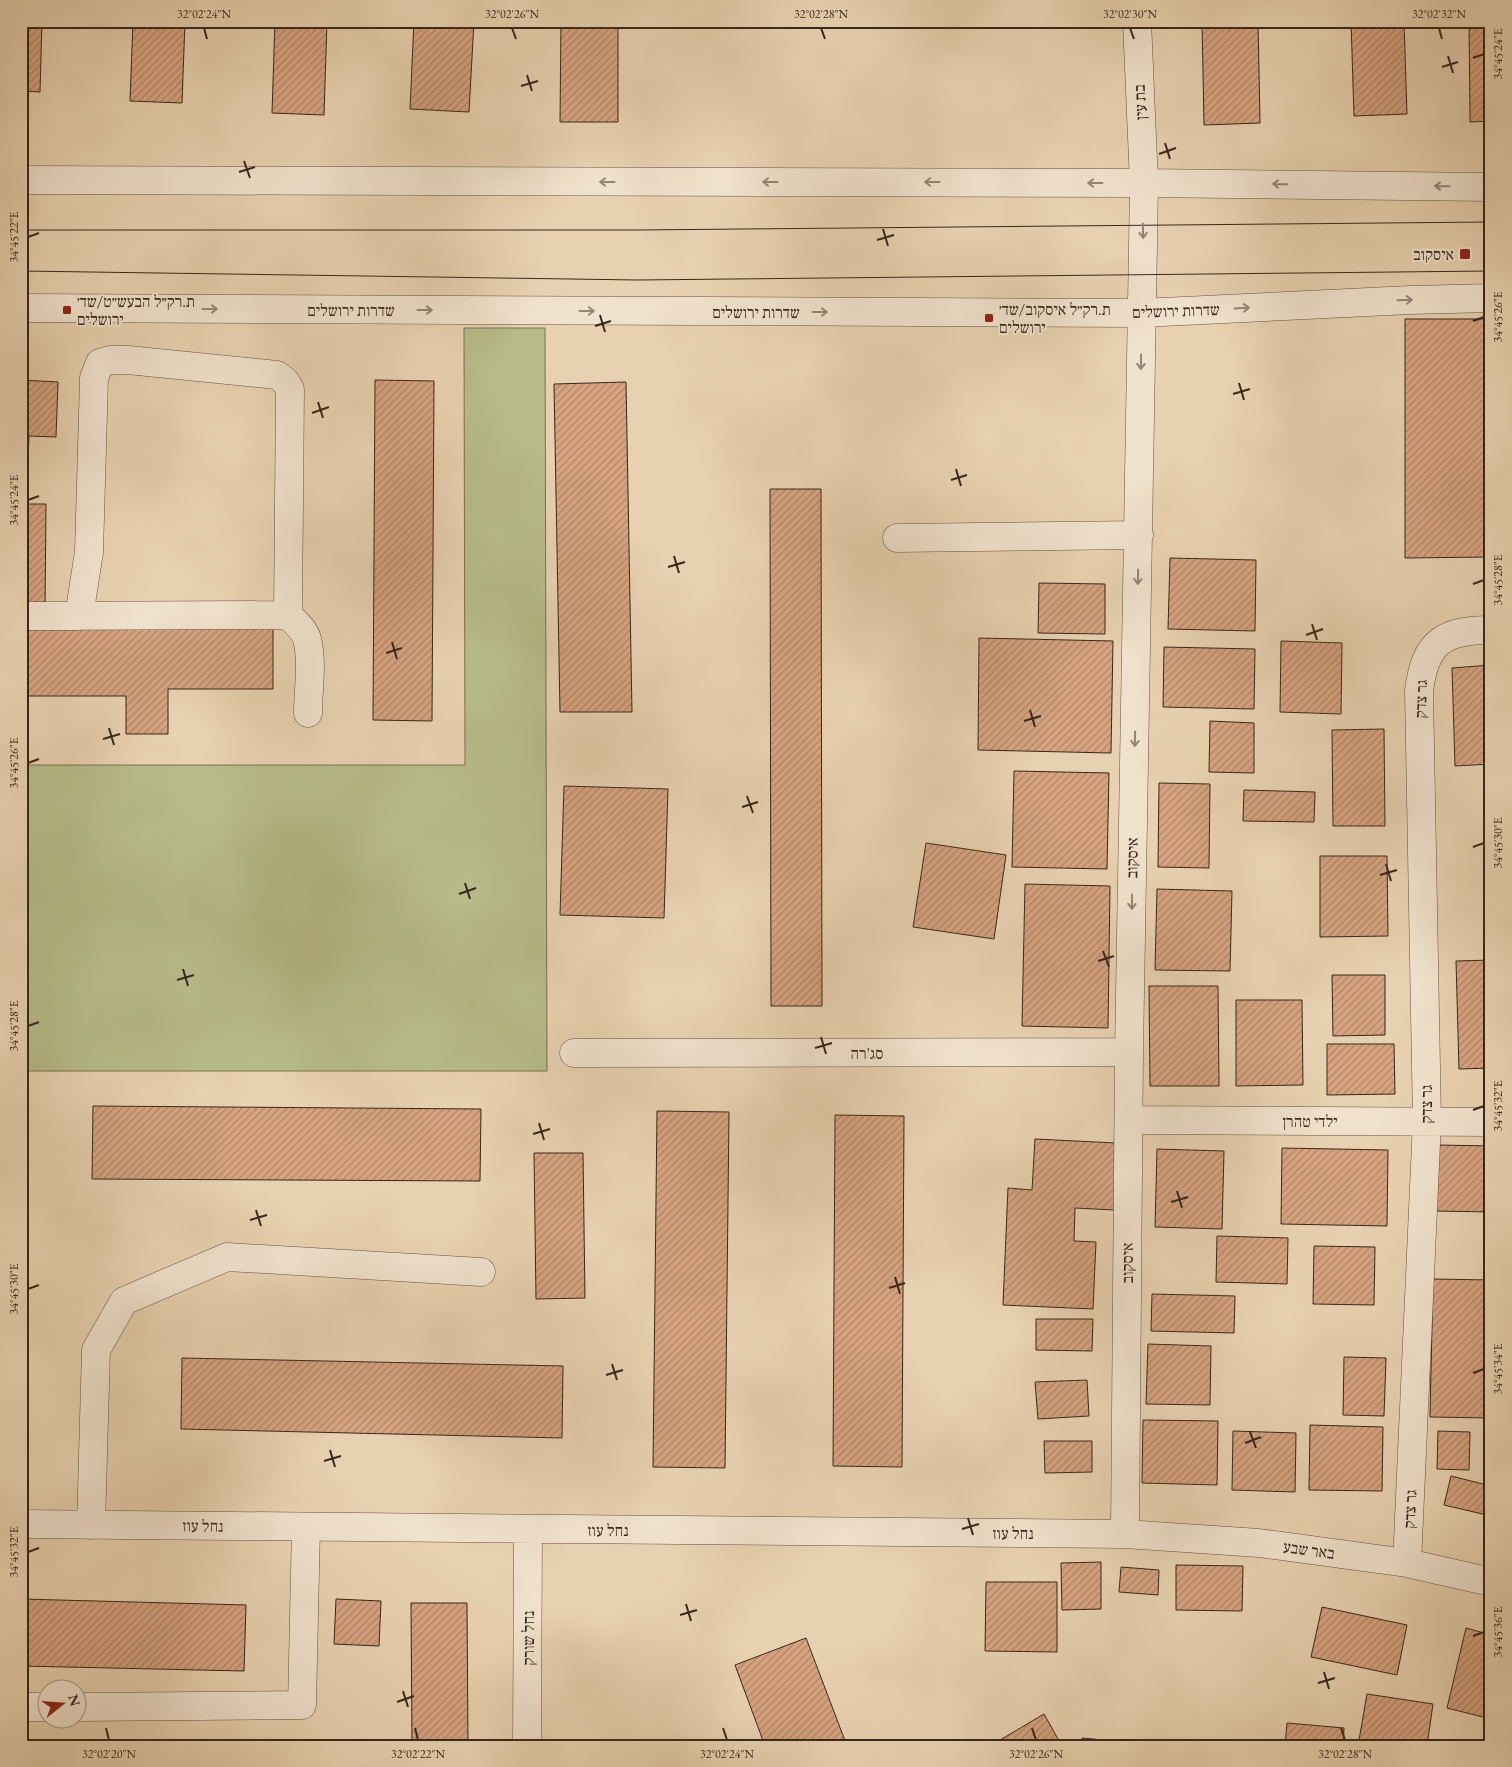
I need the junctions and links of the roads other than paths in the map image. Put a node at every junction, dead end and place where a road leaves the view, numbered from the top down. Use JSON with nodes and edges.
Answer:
{"nodes":[{"id":1,"x":1137,"y":21,"type":"edge"},
{"id":2,"x":21,"y":180,"type":"edge"},
{"id":3,"x":1144,"y":183,"type":"junction"},
{"id":4,"x":1491,"y":187,"type":"edge"},
{"id":5,"x":1491,"y":298,"type":"edge"},
{"id":6,"x":21,"y":308,"type":"edge"},
{"id":7,"x":1141,"y":313,"type":"junction"},
{"id":8,"x":1139,"y":535,"type":"junction"},
{"id":9,"x":897,"y":538,"type":"dead end"},
{"id":10,"x":288,"y":615,"type":"junction"},
{"id":11,"x":21,"y":616,"type":"edge"},
{"id":12,"x":79,"y":616,"type":"junction"},
{"id":13,"x":1491,"y":630,"type":"edge"},
{"id":14,"x":308,"y":713,"type":"dead end"},
{"id":15,"x":1129,"y":1052,"type":"junction"},
{"id":16,"x":574,"y":1053,"type":"dead end"},
{"id":17,"x":1129,"y":1120,"type":"junction"},
{"id":18,"x":1427,"y":1122,"type":"junction"},
{"id":19,"x":1491,"y":1122,"type":"edge"},
{"id":20,"x":481,"y":1272,"type":"dead end"},
{"id":21,"x":21,"y":1524,"type":"edge"},
{"id":22,"x":90,"y":1525,"type":"junction"},
{"id":23,"x":306,"y":1527,"type":"junction"},
{"id":24,"x":528,"y":1529,"type":"junction"},
{"id":25,"x":1125,"y":1534,"type":"junction"},
{"id":26,"x":1407,"y":1563,"type":"junction"},
{"id":27,"x":1491,"y":1582,"type":"edge"},
{"id":28,"x":21,"y":1707,"type":"edge"},
{"id":29,"x":38,"y":1707,"type":"edge"},
{"id":30,"x":88,"y":1707,"type":"edge"},
{"id":31,"x":528,"y":1746,"type":"edge"}],
"edges":[{"from":1,"to":3,"type":"street","name":"בת עין"},
{"from":3,"to":2,"type":"street","one_way":true},
{"from":4,"to":3,"type":"street","one_way":true},
{"from":3,"to":7,"type":"street","name":"איסקוב","one_way":true},
{"from":7,"to":5,"type":"street","name":"שדרות ירושלים","one_way":true},
{"from":6,"to":7,"type":"street","name":"שדרות ירושלים","one_way":true},
{"from":7,"to":8,"type":"street","name":"איסקוב","one_way":true},
{"from":8,"to":9,"type":"street"},
{"from":8,"to":15,"type":"street","name":"איסקוב","one_way":true},
{"from":10,"to":12,"type":"street"},
{"from":10,"to":12,"type":"street"},
{"from":10,"to":14,"type":"street"},
{"from":11,"to":12,"type":"street"},
{"from":13,"to":18,"type":"street","name":"גר צדק"},
{"from":15,"to":16,"type":"street","name":"סג'רה"},
{"from":15,"to":17,"type":"street","name":"איסקוב"},
{"from":17,"to":18,"type":"street","name":"ילדי טהרן"},
{"from":17,"to":25,"type":"street","name":"איסקוב"},
{"from":18,"to":19,"type":"street","name":"ילדי טהרן"},
{"from":18,"to":26,"type":"street","name":"גר צדק"},
{"from":20,"to":22,"type":"street"},
{"from":21,"to":22,"type":"street","name":"נחל עוז"},
{"from":22,"to":23,"type":"street","name":"נחל עוז"},
{"from":23,"to":24,"type":"street","name":"נחל עוז"},
{"from":23,"to":30,"type":"street"},
{"from":24,"to":25,"type":"street","name":"נחל עוז"},
{"from":24,"to":31,"type":"street","name":"נחל שורק"},
{"from":25,"to":26,"type":"street","name":"באר שבע"},
{"from":26,"to":27,"type":"street","name":"באר שבע"},
{"from":28,"to":29,"type":"street"}]}
